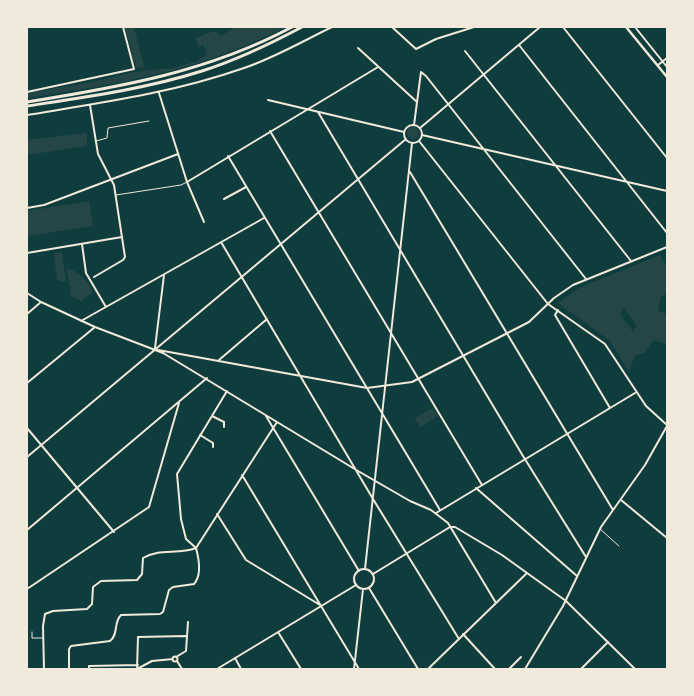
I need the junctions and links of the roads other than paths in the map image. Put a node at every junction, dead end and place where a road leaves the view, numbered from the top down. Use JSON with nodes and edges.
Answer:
{"nodes":[{"id":1,"x":123,"y":27,"type":"edge"},
{"id":2,"x":292,"y":27,"type":"edge"},
{"id":3,"x":302,"y":27,"type":"edge"},
{"id":4,"x":332,"y":27,"type":"edge"},
{"id":5,"x":474,"y":27,"type":"edge"},
{"id":6,"x":540,"y":27,"type":"edge"},
{"id":7,"x":563,"y":27,"type":"edge"},
{"id":8,"x":626,"y":27,"type":"edge"},
{"id":9,"x":635,"y":27,"type":"edge"},
{"id":10,"x":394,"y":28,"type":"edge"},
{"id":11,"x":519,"y":45,"type":"junction"},
{"id":12,"x":358,"y":48,"type":"dead end"},
{"id":13,"x":465,"y":52,"type":"dead end"},
{"id":14,"x":667,"y":58,"type":"edge"},
{"id":15,"x":663,"y":62,"type":"junction"},
{"id":16,"x":658,"y":65,"type":"junction"},
{"id":17,"x":378,"y":66,"type":"junction"},
{"id":18,"x":667,"y":66,"type":"edge"},
{"id":19,"x":484,"y":75,"type":"junction"},
{"id":20,"x":667,"y":77,"type":"edge"},
{"id":21,"x":27,"y":92,"type":"edge"},
{"id":22,"x":159,"y":92,"type":"junction"},
{"id":23,"x":268,"y":100,"type":"dead end"},
{"id":24,"x":27,"y":102,"type":"edge"},
{"id":25,"x":417,"y":102,"type":"junction"},
{"id":26,"x":448,"y":104,"type":"junction"},
{"id":27,"x":90,"y":105,"type":"junction"},
{"id":28,"x":27,"y":106,"type":"edge"},
{"id":29,"x":307,"y":109,"type":"junction"},
{"id":30,"x":318,"y":112,"type":"junction"},
{"id":31,"x":27,"y":115,"type":"edge"},
{"id":32,"x":149,"y":121,"type":"dead end"},
{"id":33,"x":414,"y":125,"type":"junction"},
{"id":34,"x":420,"y":128,"type":"junction"},
{"id":35,"x":270,"y":130,"type":"junction"},
{"id":36,"x":404,"y":132,"type":"junction"},
{"id":37,"x":422,"y":135,"type":"junction"},
{"id":38,"x":406,"y":139,"type":"junction"},
{"id":39,"x":419,"y":140,"type":"junction"},
{"id":40,"x":96,"y":141,"type":"junction"},
{"id":41,"x":412,"y":143,"type":"junction"},
{"id":42,"x":484,"y":150,"type":"junction"},
{"id":43,"x":178,"y":154,"type":"junction"},
{"id":44,"x":228,"y":156,"type":"junction"},
{"id":45,"x":667,"y":158,"type":"edge"},
{"id":46,"x":556,"y":166,"type":"junction"},
{"id":47,"x":409,"y":171,"type":"junction"},
{"id":48,"x":112,"y":180,"type":"junction"},
{"id":49,"x":358,"y":180,"type":"junction"},
{"id":50,"x":187,"y":182,"type":"junction"},
{"id":51,"x":627,"y":182,"type":"junction"},
{"id":52,"x":246,"y":187,"type":"junction"},
{"id":53,"x":667,"y":191,"type":"edge"},
{"id":54,"x":116,"y":195,"type":"junction"},
{"id":55,"x":224,"y":199,"type":"dead end"},
{"id":56,"x":27,"y":208,"type":"edge"},
{"id":57,"x":319,"y":212,"type":"junction"},
{"id":58,"x":264,"y":218,"type":"junction"},
{"id":59,"x":204,"y":222,"type":"dead end"},
{"id":60,"x":667,"y":233,"type":"edge"},
{"id":61,"x":122,"y":237,"type":"junction"},
{"id":62,"x":221,"y":242,"type":"junction"},
{"id":63,"x":82,"y":244,"type":"junction"},
{"id":64,"x":281,"y":244,"type":"junction"},
{"id":65,"x":667,"y":247,"type":"edge"},
{"id":66,"x":400,"y":251,"type":"junction"},
{"id":67,"x":27,"y":253,"type":"edge"},
{"id":68,"x":631,"y":261,"type":"junction"},
{"id":69,"x":165,"y":274,"type":"junction"},
{"id":70,"x":94,"y":277,"type":"dead end"},
{"id":71,"x":241,"y":277,"type":"junction"},
{"id":72,"x":586,"y":279,"type":"junction"},
{"id":73,"x":27,"y":293,"type":"edge"},
{"id":74,"x":41,"y":302,"type":"junction"},
{"id":75,"x":548,"y":304,"type":"junction"},
{"id":76,"x":106,"y":307,"type":"junction"},
{"id":77,"x":558,"y":310,"type":"junction"},
{"id":78,"x":27,"y":314,"type":"edge"},
{"id":79,"x":267,"y":319,"type":"junction"},
{"id":80,"x":81,"y":321,"type":"junction"},
{"id":81,"x":95,"y":327,"type":"junction"},
{"id":82,"x":392,"y":333,"type":"junction"},
{"id":83,"x":507,"y":334,"type":"junction"},
{"id":84,"x":155,"y":349,"type":"junction"},
{"id":85,"x":178,"y":353,"type":"junction"},
{"id":86,"x":463,"y":356,"type":"junction"},
{"id":87,"x":176,"y":360,"type":"junction"},
{"id":88,"x":219,"y":360,"type":"junction"},
{"id":89,"x":301,"y":375,"type":"junction"},
{"id":90,"x":207,"y":378,"type":"junction"},
{"id":91,"x":419,"y":379,"type":"junction"},
{"id":92,"x":27,"y":383,"type":"edge"},
{"id":93,"x":385,"y":386,"type":"junction"},
{"id":94,"x":367,"y":388,"type":"junction"},
{"id":95,"x":227,"y":390,"type":"junction"},
{"id":96,"x":636,"y":393,"type":"junction"},
{"id":97,"x":179,"y":403,"type":"junction"},
{"id":98,"x":610,"y":408,"type":"junction"},
{"id":99,"x":382,"y":414,"type":"junction"},
{"id":100,"x":266,"y":415,"type":"junction"},
{"id":101,"x":212,"y":416,"type":"junction"},
{"id":102,"x":277,"y":422,"type":"junction"},
{"id":103,"x":667,"y":426,"type":"edge"},
{"id":104,"x":224,"y":427,"type":"dead end"},
{"id":105,"x":27,"y":428,"type":"edge"},
{"id":106,"x":273,"y":428,"type":"junction"},
{"id":107,"x":567,"y":434,"type":"junction"},
{"id":108,"x":200,"y":435,"type":"junction"},
{"id":109,"x":41,"y":445,"type":"junction"},
{"id":110,"x":213,"y":447,"type":"dead end"},
{"id":111,"x":346,"y":451,"type":"junction"},
{"id":112,"x":27,"y":457,"type":"edge"},
{"id":113,"x":525,"y":459,"type":"junction"},
{"id":114,"x":348,"y":465,"type":"junction"},
{"id":115,"x":358,"y":471,"type":"junction"},
{"id":116,"x":242,"y":475,"type":"junction"},
{"id":117,"x":375,"y":480,"type":"junction"},
{"id":118,"x":482,"y":485,"type":"junction"},
{"id":119,"x":77,"y":488,"type":"junction"},
{"id":120,"x":476,"y":488,"type":"junction"},
{"id":121,"x":373,"y":499,"type":"junction"},
{"id":122,"x":621,"y":500,"type":"junction"},
{"id":123,"x":440,"y":510,"type":"junction"},
{"id":124,"x":613,"y":510,"type":"junction"},
{"id":125,"x":436,"y":513,"type":"junction"},
{"id":126,"x":217,"y":514,"type":"junction"},
{"id":127,"x":450,"y":527,"type":"junction"},
{"id":128,"x":600,"y":529,"type":"junction"},
{"id":129,"x":27,"y":530,"type":"edge"},
{"id":130,"x":114,"y":532,"type":"junction"},
{"id":131,"x":667,"y":538,"type":"edge"},
{"id":132,"x":619,"y":546,"type":"dead end"},
{"id":133,"x":196,"y":548,"type":"junction"},
{"id":134,"x":407,"y":553,"type":"junction"},
{"id":135,"x":586,"y":557,"type":"junction"},
{"id":136,"x":365,"y":569,"type":"junction"},
{"id":137,"x":359,"y":571,"type":"junction"},
{"id":138,"x":528,"y":573,"type":"junction"},
{"id":139,"x":373,"y":574,"type":"junction"},
{"id":140,"x":577,"y":576,"type":"junction"},
{"id":141,"x":356,"y":585,"type":"junction"},
{"id":142,"x":369,"y":588,"type":"junction"},
{"id":143,"x":27,"y":589,"type":"edge"},
{"id":144,"x":363,"y":589,"type":"junction"},
{"id":145,"x":316,"y":597,"type":"junction"},
{"id":146,"x":310,"y":600,"type":"junction"},
{"id":147,"x":566,"y":601,"type":"junction"},
{"id":148,"x":496,"y":603,"type":"junction"},
{"id":149,"x":321,"y":606,"type":"junction"},
{"id":150,"x":188,"y":622,"type":"dead end"},
{"id":151,"x":32,"y":632,"type":"dead end"},
{"id":152,"x":278,"y":632,"type":"junction"},
{"id":153,"x":464,"y":634,"type":"junction"},
{"id":154,"x":186,"y":636,"type":"junction"},
{"id":155,"x":44,"y":638,"type":"junction"},
{"id":156,"x":459,"y":639,"type":"junction"},
{"id":157,"x":608,"y":642,"type":"junction"},
{"id":158,"x":176,"y":657,"type":"junction"},
{"id":159,"x":521,"y":657,"type":"dead end"},
{"id":160,"x":235,"y":658,"type":"junction"},
{"id":161,"x":173,"y":659,"type":"junction"},
{"id":162,"x":177,"y":661,"type":"junction"},
{"id":163,"x":355,"y":662,"type":"junction"},
{"id":164,"x":138,"y":665,"type":"junction"},
{"id":165,"x":44,"y":669,"type":"edge"},
{"id":166,"x":70,"y":669,"type":"edge"},
{"id":167,"x":89,"y":669,"type":"edge"},
{"id":168,"x":137,"y":669,"type":"edge"},
{"id":169,"x":182,"y":669,"type":"edge"},
{"id":170,"x":217,"y":669,"type":"edge"},
{"id":171,"x":241,"y":669,"type":"edge"},
{"id":172,"x":301,"y":669,"type":"edge"},
{"id":173,"x":354,"y":669,"type":"edge"},
{"id":174,"x":359,"y":669,"type":"edge"},
{"id":175,"x":418,"y":669,"type":"edge"},
{"id":176,"x":428,"y":669,"type":"edge"},
{"id":177,"x":495,"y":669,"type":"edge"},
{"id":178,"x":509,"y":669,"type":"edge"},
{"id":179,"x":525,"y":669,"type":"edge"},
{"id":180,"x":581,"y":669,"type":"edge"},
{"id":181,"x":635,"y":669,"type":"edge"}],
"edges":[{"from":1,"to":21,"type":"street"},
{"from":2,"to":24,"type":"main road"},
{"from":3,"to":28,"type":"main road"},
{"from":4,"to":22,"type":"street"},
{"from":5,"to":10,"type":"street"},
{"from":6,"to":11,"type":"street"},
{"from":7,"to":45,"type":"street"},
{"from":8,"to":16,"type":"main road"},
{"from":9,"to":15,"type":"street"},
{"from":11,"to":19,"type":"street"},
{"from":11,"to":51,"type":"street"},
{"from":12,"to":17,"type":"street"},
{"from":13,"to":19,"type":"street"},
{"from":14,"to":15,"type":"street"},
{"from":15,"to":16,"type":"street"},
{"from":15,"to":18,"type":"street"},
{"from":16,"to":20,"type":"main road"},
{"from":17,"to":25,"type":"street"},
{"from":17,"to":29,"type":"street"},
{"from":19,"to":26,"type":"street"},
{"from":19,"to":46,"type":"street"},
{"from":22,"to":27,"type":"street"},
{"from":22,"to":43,"type":"street"},
{"from":23,"to":29,"type":"street"},
{"from":25,"to":26,"type":"street"},
{"from":25,"to":33,"type":"street"},
{"from":26,"to":34,"type":"street"},
{"from":26,"to":42,"type":"street"},
{"from":27,"to":31,"type":"street"},
{"from":27,"to":40,"type":"street"},
{"from":29,"to":30,"type":"street"},
{"from":29,"to":35,"type":"street"},
{"from":30,"to":36,"type":"street"},
{"from":30,"to":49,"type":"street"},
{"from":32,"to":40,"type":"lane"},
{"from":33,"to":34,"type":"street"},
{"from":33,"to":36,"type":"street"},
{"from":34,"to":37,"type":"street"},
{"from":35,"to":44,"type":"street"},
{"from":35,"to":57,"type":"street"},
{"from":36,"to":38,"type":"street"},
{"from":37,"to":39,"type":"street"},
{"from":37,"to":42,"type":"street"},
{"from":38,"to":41,"type":"street"},
{"from":38,"to":49,"type":"street"},
{"from":39,"to":41,"type":"street"},
{"from":39,"to":75,"type":"street"},
{"from":40,"to":48,"type":"street"},
{"from":41,"to":47,"type":"street"},
{"from":42,"to":46,"type":"street"},
{"from":42,"to":72,"type":"street"},
{"from":43,"to":48,"type":"street"},
{"from":43,"to":50,"type":"street"},
{"from":44,"to":50,"type":"street"},
{"from":44,"to":52,"type":"street"},
{"from":46,"to":51,"type":"street"},
{"from":46,"to":68,"type":"street"},
{"from":47,"to":66,"type":"street"},
{"from":47,"to":83,"type":"street"},
{"from":48,"to":54,"type":"street"},
{"from":48,"to":56,"type":"street"},
{"from":49,"to":57,"type":"street"},
{"from":49,"to":66,"type":"street"},
{"from":50,"to":54,"type":"lane"},
{"from":50,"to":59,"type":"street"},
{"from":51,"to":53,"type":"street"},
{"from":51,"to":60,"type":"street"},
{"from":52,"to":55,"type":"street"},
{"from":52,"to":58,"type":"street"},
{"from":54,"to":61,"type":"street"},
{"from":57,"to":64,"type":"street"},
{"from":57,"to":82,"type":"street"},
{"from":58,"to":62,"type":"street"},
{"from":58,"to":64,"type":"street"},
{"from":61,"to":63,"type":"street"},
{"from":61,"to":70,"type":"street"},
{"from":62,"to":69,"type":"street"},
{"from":62,"to":71,"type":"street"},
{"from":63,"to":67,"type":"street"},
{"from":63,"to":76,"type":"street"},
{"from":64,"to":71,"type":"street"},
{"from":64,"to":94,"type":"street"},
{"from":65,"to":68,"type":"street"},
{"from":66,"to":82,"type":"street"},
{"from":66,"to":86,"type":"street"},
{"from":68,"to":72,"type":"street"},
{"from":69,"to":76,"type":"street"},
{"from":69,"to":84,"type":"street"},
{"from":71,"to":79,"type":"street"},
{"from":71,"to":84,"type":"street"},
{"from":72,"to":75,"type":"street"},
{"from":73,"to":74,"type":"street"},
{"from":74,"to":78,"type":"street"},
{"from":74,"to":80,"type":"street"},
{"from":75,"to":77,"type":"street"},
{"from":75,"to":83,"type":"street"},
{"from":76,"to":80,"type":"street"},
{"from":77,"to":96,"type":"street"},
{"from":77,"to":98,"type":"street"},
{"from":79,"to":88,"type":"street"},
{"from":79,"to":89,"type":"street"},
{"from":80,"to":81,"type":"street"},
{"from":81,"to":84,"type":"street"},
{"from":81,"to":92,"type":"street"},
{"from":82,"to":91,"type":"street"},
{"from":82,"to":93,"type":"street"},
{"from":83,"to":86,"type":"street"},
{"from":83,"to":107,"type":"street"},
{"from":84,"to":85,"type":"street"},
{"from":84,"to":87,"type":"street"},
{"from":84,"to":109,"type":"street"},
{"from":85,"to":87,"type":"street"},
{"from":85,"to":88,"type":"street"},
{"from":86,"to":91,"type":"street"},
{"from":86,"to":113,"type":"street"},
{"from":87,"to":90,"type":"street"},
{"from":88,"to":89,"type":"street"},
{"from":89,"to":94,"type":"street"},
{"from":89,"to":111,"type":"street"},
{"from":90,"to":95,"type":"street"},
{"from":90,"to":97,"type":"street"},
{"from":91,"to":93,"type":"street"},
{"from":91,"to":118,"type":"street"},
{"from":93,"to":94,"type":"street"},
{"from":93,"to":99,"type":"street"},
{"from":94,"to":99,"type":"street"},
{"from":95,"to":100,"type":"street"},
{"from":95,"to":101,"type":"street"},
{"from":96,"to":98,"type":"street"},
{"from":96,"to":103,"type":"street"},
{"from":97,"to":119,"type":"street"},
{"from":97,"to":130,"type":"street"},
{"from":98,"to":107,"type":"street"},
{"from":99,"to":117,"type":"street"},
{"from":99,"to":123,"type":"street"},
{"from":100,"to":102,"type":"street"},
{"from":100,"to":106,"type":"street"},
{"from":101,"to":104,"type":"street"},
{"from":101,"to":108,"type":"street"},
{"from":102,"to":106,"type":"street"},
{"from":102,"to":114,"type":"street"},
{"from":103,"to":122,"type":"street"},
{"from":105,"to":109,"type":"street"},
{"from":106,"to":116,"type":"street"},
{"from":106,"to":137,"type":"street"},
{"from":107,"to":113,"type":"street"},
{"from":107,"to":124,"type":"street"},
{"from":108,"to":110,"type":"street"},
{"from":108,"to":133,"type":"street"},
{"from":109,"to":112,"type":"street"},
{"from":109,"to":119,"type":"street"},
{"from":111,"to":114,"type":"street"},
{"from":111,"to":115,"type":"street"},
{"from":113,"to":118,"type":"street"},
{"from":113,"to":135,"type":"street"},
{"from":114,"to":115,"type":"street"},
{"from":115,"to":117,"type":"street"},
{"from":115,"to":121,"type":"street"},
{"from":116,"to":126,"type":"street"},
{"from":116,"to":145,"type":"street"},
{"from":117,"to":121,"type":"street"},
{"from":117,"to":125,"type":"street"},
{"from":118,"to":120,"type":"street"},
{"from":119,"to":129,"type":"street"},
{"from":119,"to":130,"type":"street"},
{"from":120,"to":123,"type":"street"},
{"from":120,"to":140,"type":"street"},
{"from":121,"to":134,"type":"street"},
{"from":121,"to":136,"type":"street"},
{"from":122,"to":124,"type":"street"},
{"from":122,"to":131,"type":"street"},
{"from":123,"to":125,"type":"street"},
{"from":124,"to":128,"type":"street"},
{"from":125,"to":127,"type":"street"},
{"from":126,"to":133,"type":"street"},
{"from":126,"to":146,"type":"street"},
{"from":127,"to":134,"type":"street"},
{"from":127,"to":138,"type":"street"},
{"from":127,"to":148,"type":"street"},
{"from":128,"to":132,"type":"lane"},
{"from":128,"to":135,"type":"street"},
{"from":130,"to":143,"type":"street"},
{"from":133,"to":155,"type":"street"},
{"from":133,"to":166,"type":"street"},
{"from":134,"to":139,"type":"street"},
{"from":134,"to":156,"type":"street"},
{"from":135,"to":140,"type":"street"},
{"from":136,"to":137,"type":"street"},
{"from":136,"to":139,"type":"street"},
{"from":137,"to":141,"type":"street"},
{"from":138,"to":147,"type":"street"},
{"from":138,"to":148,"type":"street"},
{"from":139,"to":142,"type":"street"},
{"from":140,"to":147,"type":"street"},
{"from":141,"to":144,"type":"street"},
{"from":141,"to":149,"type":"street"},
{"from":142,"to":144,"type":"street"},
{"from":142,"to":175,"type":"street"},
{"from":144,"to":163,"type":"street"},
{"from":145,"to":146,"type":"street"},
{"from":145,"to":149,"type":"street"},
{"from":146,"to":149,"type":"street"},
{"from":147,"to":157,"type":"street"},
{"from":147,"to":179,"type":"street"},
{"from":148,"to":153,"type":"street"},
{"from":149,"to":152,"type":"street"},
{"from":149,"to":163,"type":"street"},
{"from":150,"to":154,"type":"street"},
{"from":151,"to":155,"type":"lane"},
{"from":152,"to":160,"type":"street"},
{"from":152,"to":172,"type":"street"},
{"from":153,"to":156,"type":"street"},
{"from":153,"to":177,"type":"street"},
{"from":154,"to":158,"type":"street"},
{"from":154,"to":164,"type":"street"},
{"from":155,"to":165,"type":"street"},
{"from":156,"to":176,"type":"street"},
{"from":157,"to":180,"type":"street"},
{"from":157,"to":181,"type":"street"},
{"from":158,"to":161,"type":"street"},
{"from":158,"to":162,"type":"street"},
{"from":159,"to":178,"type":"street"},
{"from":160,"to":170,"type":"street"},
{"from":160,"to":171,"type":"street"},
{"from":161,"to":162,"type":"street"},
{"from":161,"to":168,"type":"street"},
{"from":162,"to":169,"type":"street"},
{"from":163,"to":173,"type":"street"},
{"from":163,"to":174,"type":"street"},
{"from":164,"to":167,"type":"street"},
{"from":164,"to":168,"type":"street"}]}
